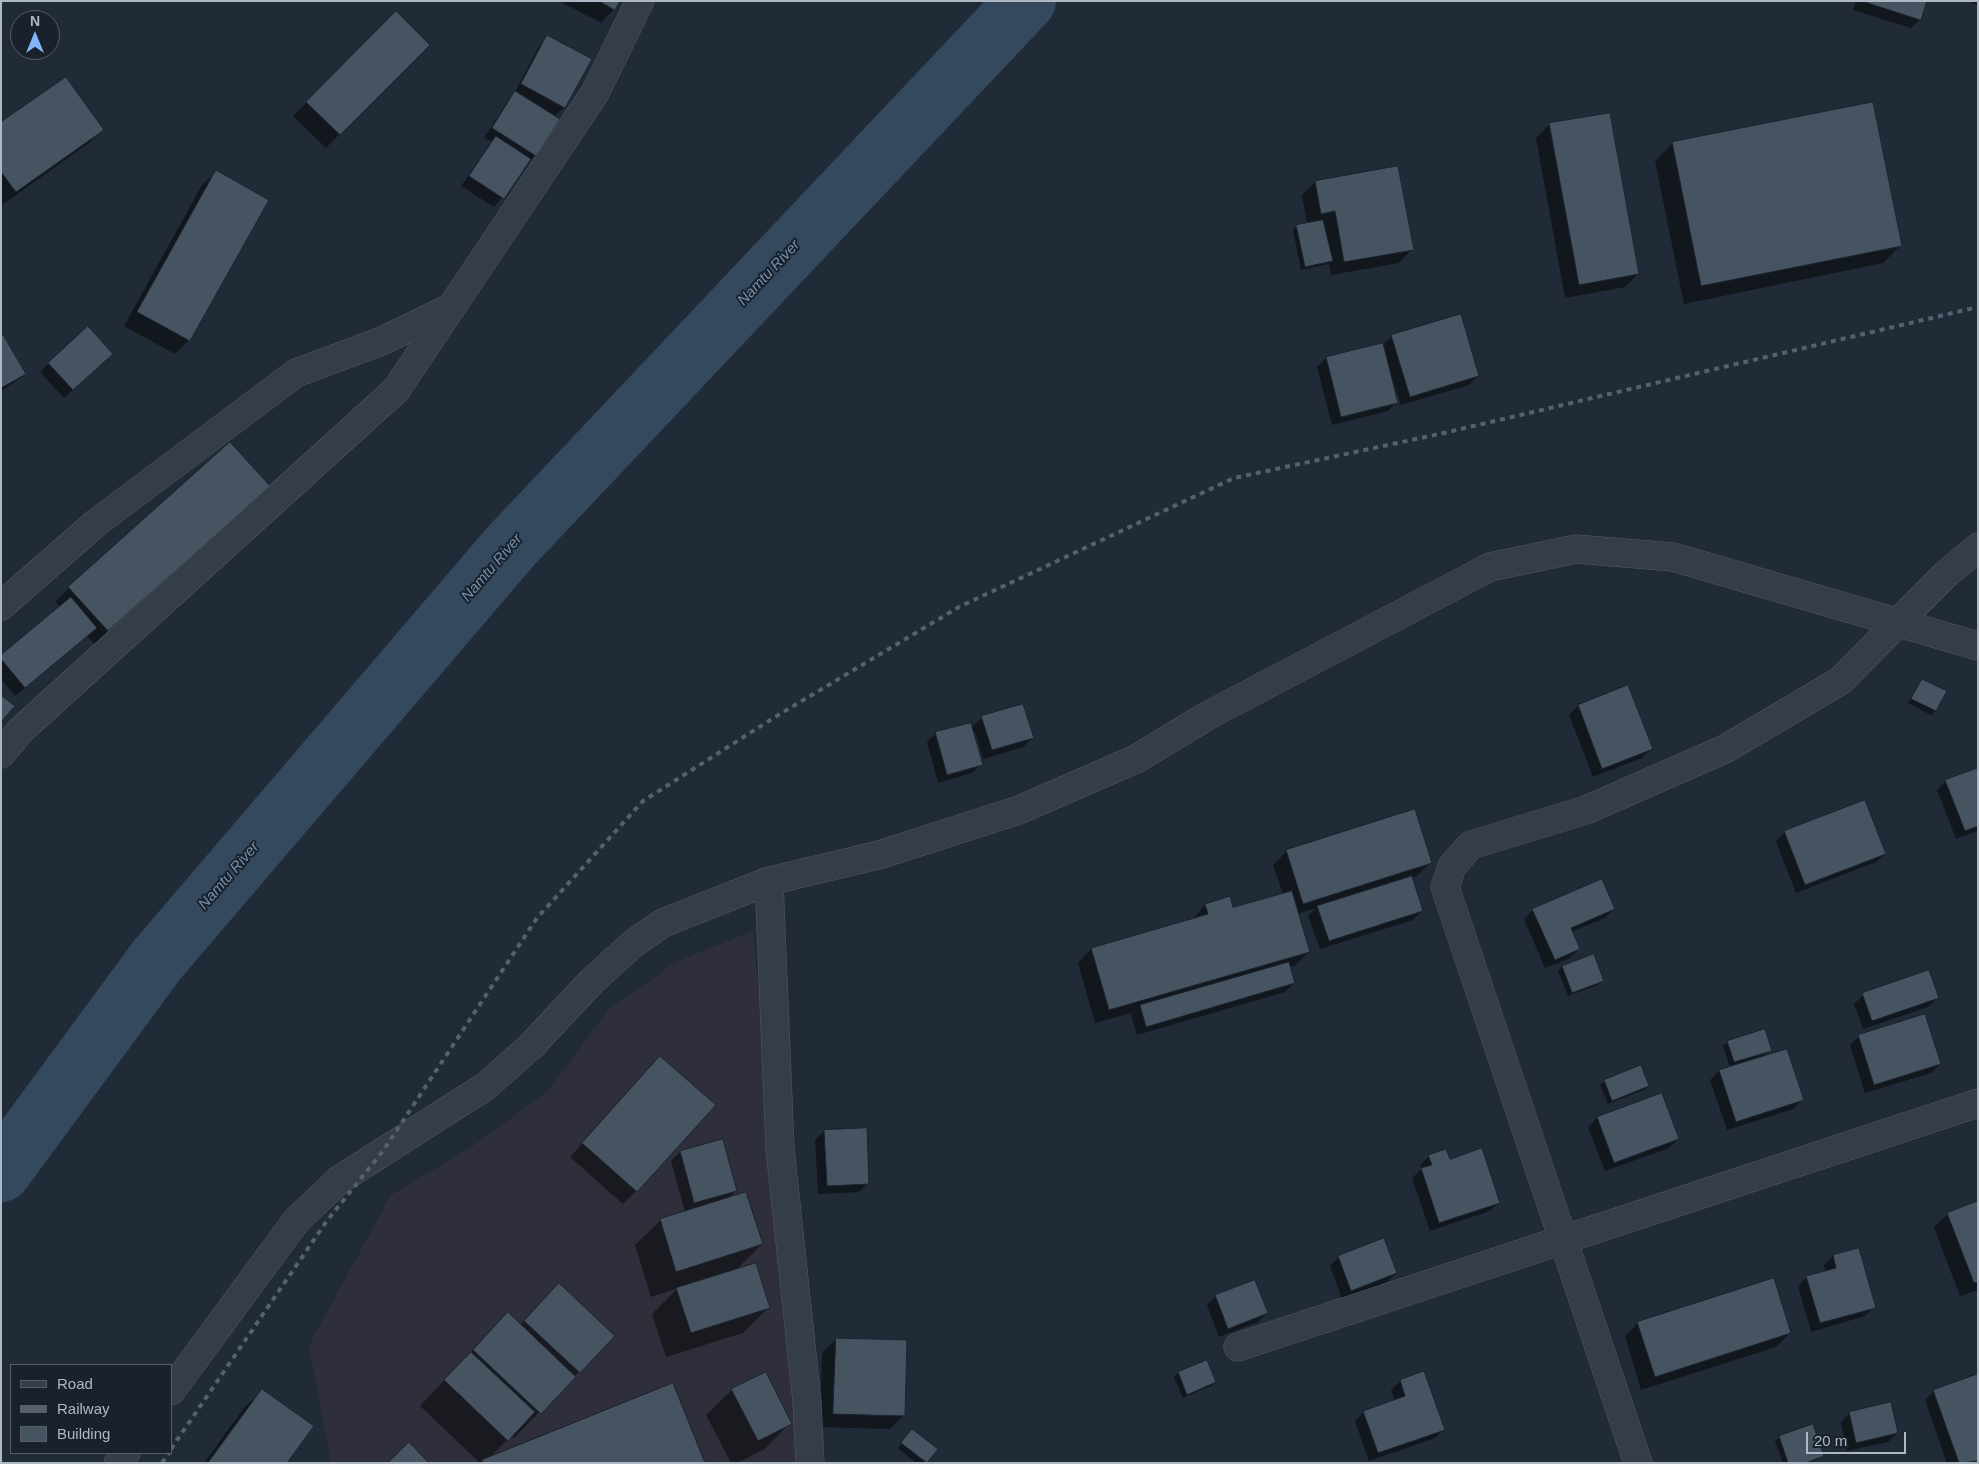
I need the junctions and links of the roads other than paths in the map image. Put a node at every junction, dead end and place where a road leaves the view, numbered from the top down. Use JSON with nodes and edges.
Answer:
{"nodes":[{"id":1,"x":640,"y":1,"type":"edge"},
{"id":2,"x":452,"y":307,"type":"junction"},
{"id":3,"x":1978,"y":547,"type":"edge"},
{"id":4,"x":1,"y":606,"type":"edge"},
{"id":5,"x":1897,"y":623,"type":"junction"},
{"id":6,"x":1978,"y":646,"type":"edge"},
{"id":7,"x":1,"y":754,"type":"edge"},
{"id":8,"x":769,"y":881,"type":"junction"},
{"id":9,"x":1978,"y":1104,"type":"edge"},
{"id":10,"x":1564,"y":1240,"type":"junction"},
{"id":11,"x":1238,"y":1347,"type":"dead end"},
{"id":12,"x":172,"y":1390,"type":"edge"},
{"id":13,"x":810,"y":1463,"type":"edge"},
{"id":14,"x":1638,"y":1463,"type":"edge"}],
"edges":[{"from":1,"to":2,"type":"street"},
{"from":2,"to":4,"type":"street"},
{"from":2,"to":7,"type":"street"},
{"from":3,"to":5,"type":"street"},
{"from":5,"to":6,"type":"street"},
{"from":5,"to":8,"type":"street"},
{"from":5,"to":10,"type":"street"},
{"from":8,"to":12,"type":"street"},
{"from":8,"to":13,"type":"street"},
{"from":9,"to":10,"type":"street"},
{"from":10,"to":11,"type":"street"},
{"from":10,"to":14,"type":"street"}]}
